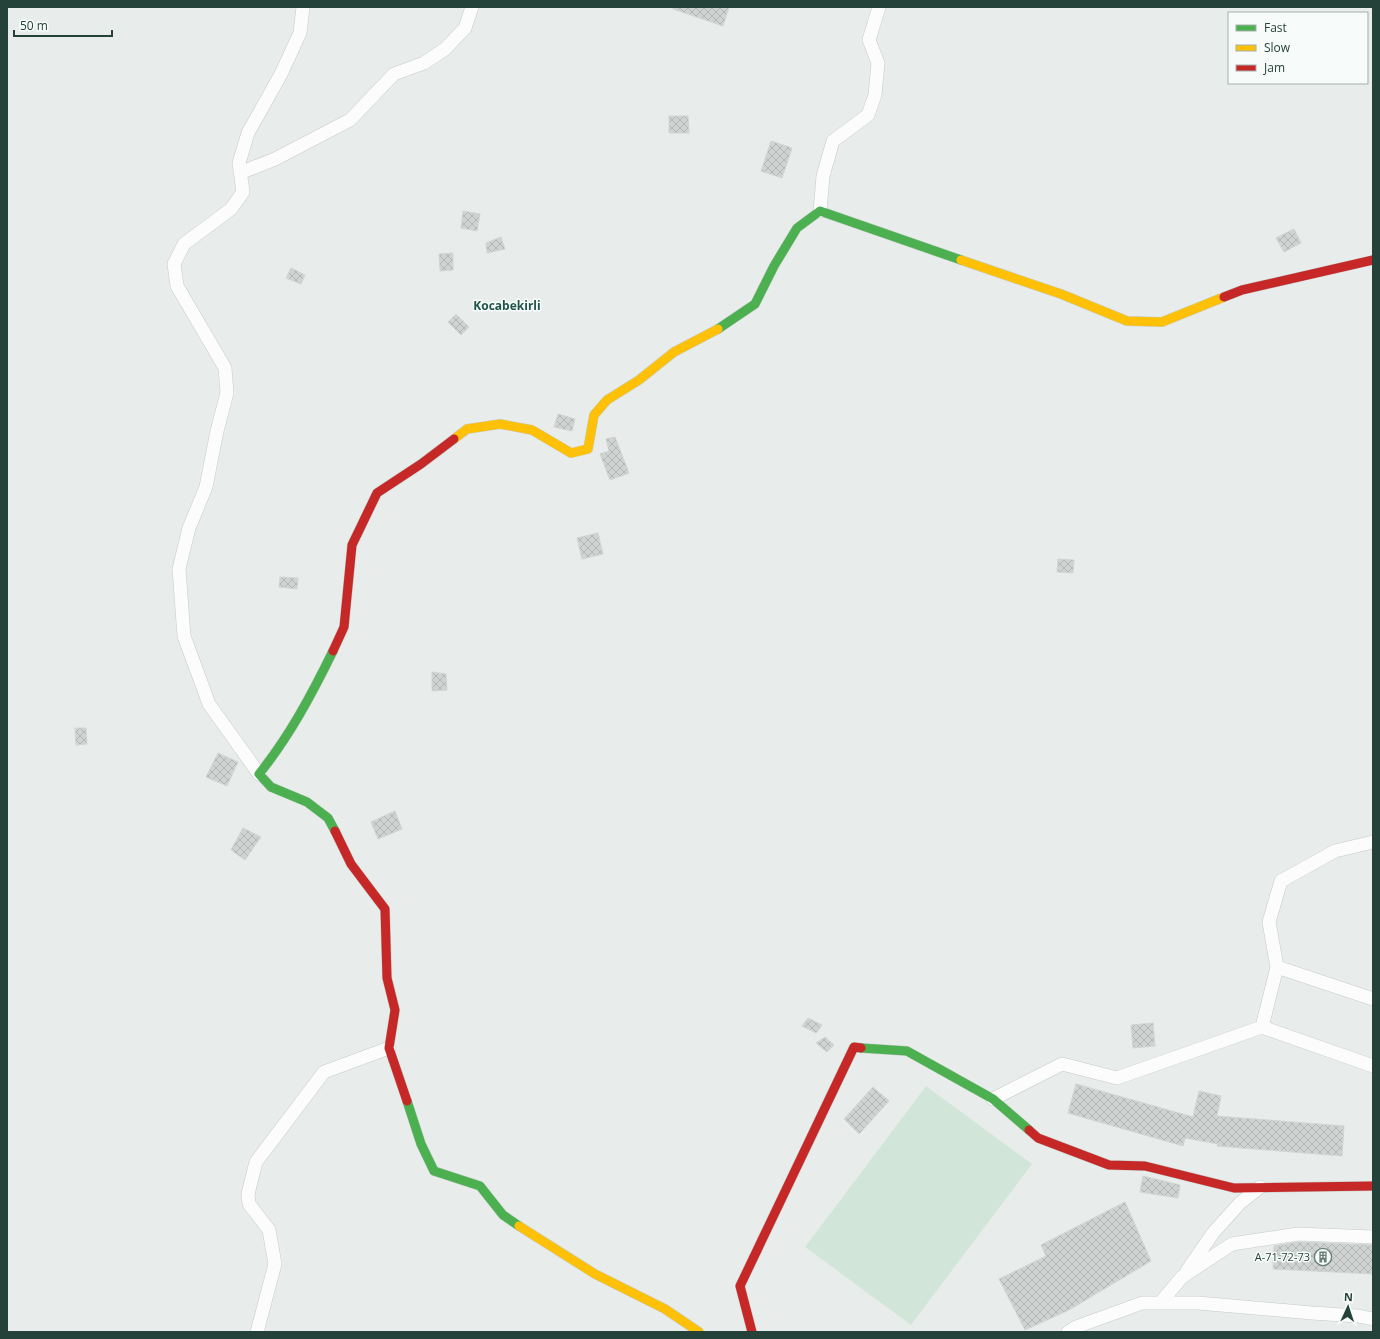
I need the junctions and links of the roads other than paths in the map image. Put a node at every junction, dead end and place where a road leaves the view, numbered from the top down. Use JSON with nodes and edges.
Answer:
{"nodes":[{"id":1,"x":303,"y":7,"type":"edge"},
{"id":2,"x":472,"y":7,"type":"edge"},
{"id":3,"x":879,"y":7,"type":"edge"},
{"id":4,"x":240,"y":173,"type":"junction"},
{"id":5,"x":820,"y":211,"type":"junction"},
{"id":6,"x":1373,"y":260,"type":"edge"},
{"id":7,"x":259,"y":774,"type":"junction"},
{"id":8,"x":1373,"y":842,"type":"edge"},
{"id":9,"x":1277,"y":967,"type":"junction"},
{"id":10,"x":1373,"y":999,"type":"edge"},
{"id":11,"x":1262,"y":1028,"type":"junction"},
{"id":12,"x":389,"y":1048,"type":"junction"},
{"id":13,"x":1373,"y":1066,"type":"edge"},
{"id":14,"x":993,"y":1099,"type":"junction"},
{"id":15,"x":1373,"y":1186,"type":"edge"},
{"id":16,"x":1260,"y":1187,"type":"junction"},
{"id":17,"x":1373,"y":1238,"type":"edge"},
{"id":18,"x":1182,"y":1277,"type":"junction"},
{"id":19,"x":1160,"y":1304,"type":"junction"},
{"id":20,"x":1373,"y":1319,"type":"edge"},
{"id":21,"x":257,"y":1332,"type":"edge"},
{"id":22,"x":699,"y":1332,"type":"edge"},
{"id":23,"x":752,"y":1332,"type":"edge"},
{"id":24,"x":1068,"y":1332,"type":"edge"}],
"edges":[{"from":1,"to":4,"type":"street"},
{"from":2,"to":4,"type":"street"},
{"from":3,"to":5,"type":"street"},
{"from":4,"to":7,"type":"street"},
{"from":5,"to":6,"type":"street"},
{"from":5,"to":7,"type":"street"},
{"from":7,"to":12,"type":"street"},
{"from":8,"to":9,"type":"street"},
{"from":9,"to":10,"type":"street"},
{"from":9,"to":11,"type":"street"},
{"from":11,"to":13,"type":"street"},
{"from":11,"to":14,"type":"street"},
{"from":12,"to":21,"type":"street"},
{"from":12,"to":22,"type":"street"},
{"from":14,"to":16,"type":"street"},
{"from":14,"to":23,"type":"street"},
{"from":15,"to":16,"type":"street"},
{"from":16,"to":18,"type":"street"},
{"from":17,"to":18,"type":"street"},
{"from":18,"to":19,"type":"street"},
{"from":19,"to":20,"type":"street"},
{"from":19,"to":24,"type":"street"}]}
